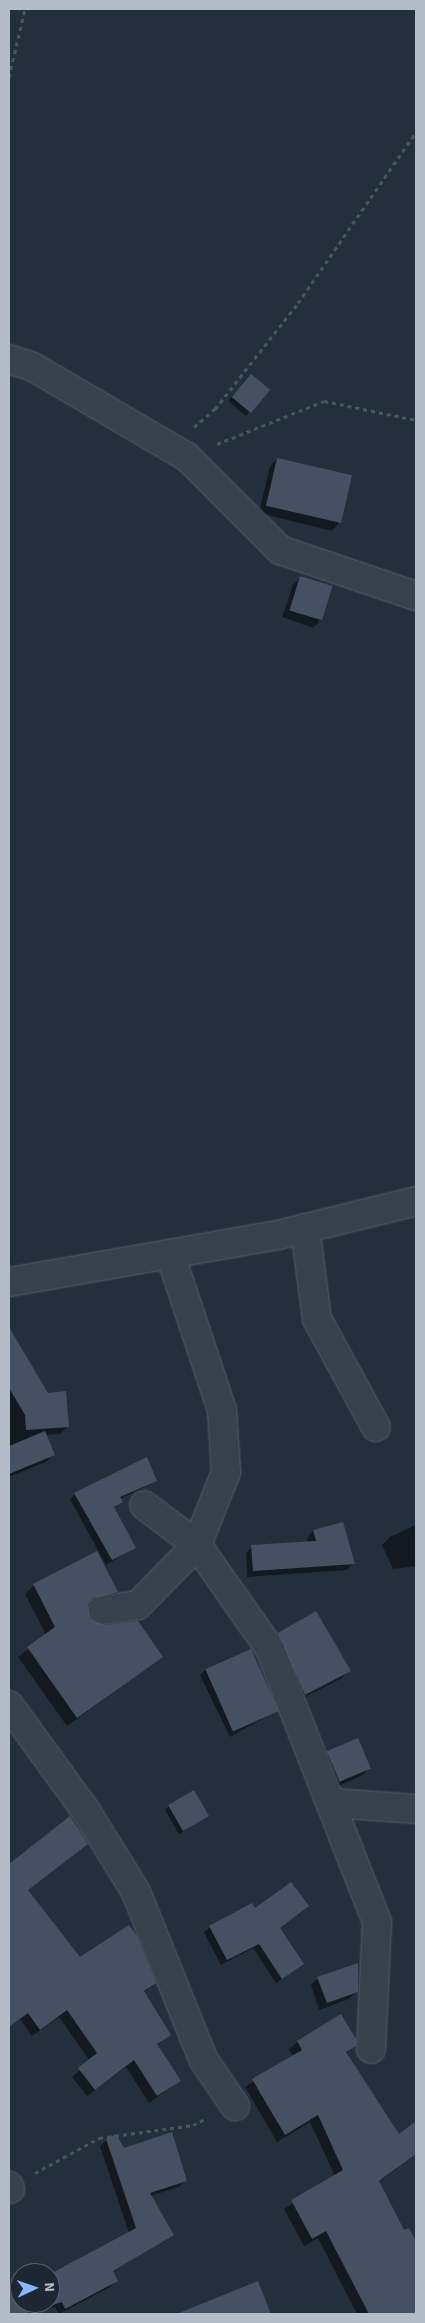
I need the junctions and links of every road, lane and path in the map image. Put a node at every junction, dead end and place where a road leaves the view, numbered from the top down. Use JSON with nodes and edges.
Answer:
{"nodes":[{"id":1,"x":24,"y":9,"type":"edge"},
{"id":2,"x":9,"y":77,"type":"edge"},
{"id":3,"x":416,"y":132,"type":"edge"},
{"id":4,"x":9,"y":359,"type":"edge"},
{"id":5,"x":416,"y":420,"type":"edge"},
{"id":6,"x":179,"y":452,"type":"junction"},
{"id":7,"x":416,"y":596,"type":"edge"},
{"id":8,"x":416,"y":1201,"type":"edge"},
{"id":9,"x":305,"y":1228,"type":"junction"},
{"id":10,"x":170,"y":1254,"type":"junction"},
{"id":11,"x":9,"y":1282,"type":"edge"},
{"id":12,"x":376,"y":1427,"type":"dead end"},
{"id":13,"x":144,"y":1505,"type":"dead end"},
{"id":14,"x":197,"y":1545,"type":"junction"},
{"id":15,"x":103,"y":1610,"type":"dead end"},
{"id":16,"x":9,"y":1705,"type":"edge"},
{"id":17,"x":332,"y":1803,"type":"junction"},
{"id":18,"x":416,"y":1809,"type":"edge"},
{"id":19,"x":371,"y":2048,"type":"dead end"},
{"id":20,"x":235,"y":2106,"type":"joint"},
{"id":21,"x":9,"y":2188,"type":"edge"}],
"edges":[{"from":1,"to":2,"type":"path"},
{"from":3,"to":6,"type":"path"},
{"from":4,"to":6,"type":"street"},
{"from":5,"to":6,"type":"path"},
{"from":6,"to":7,"type":"street"},
{"from":8,"to":9,"type":"street"},
{"from":9,"to":10,"type":"street"},
{"from":9,"to":12,"type":"street"},
{"from":10,"to":11,"type":"street"},
{"from":10,"to":14,"type":"street"},
{"from":13,"to":14,"type":"street"},
{"from":14,"to":15,"type":"street"},
{"from":14,"to":17,"type":"street"},
{"from":16,"to":20,"type":"street"},
{"from":17,"to":18,"type":"street"},
{"from":17,"to":19,"type":"street"},
{"from":20,"to":21,"type":"path"}]}
